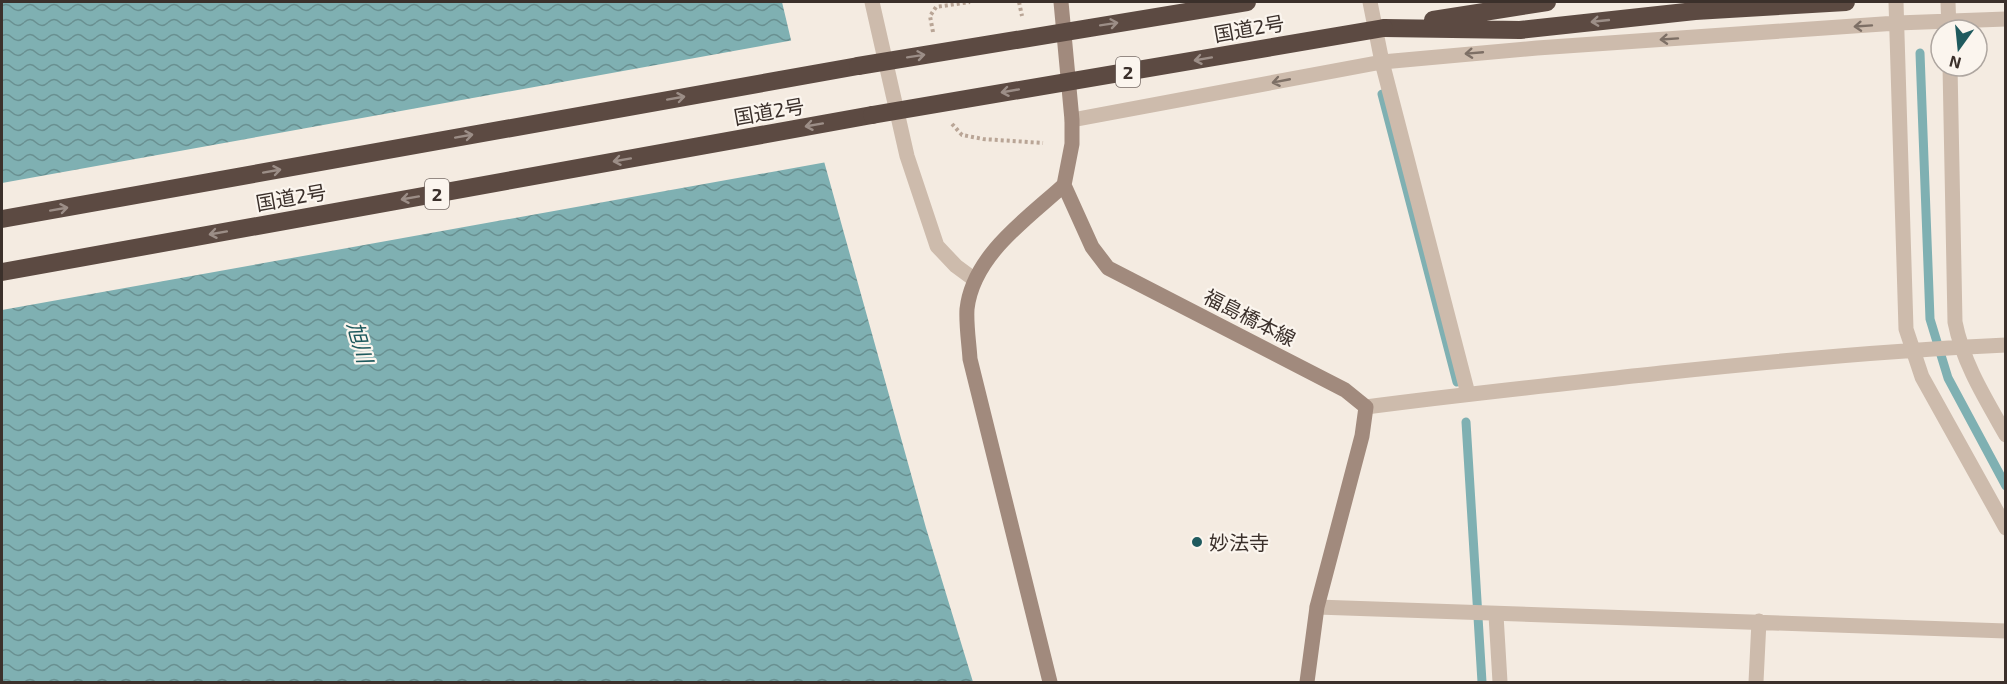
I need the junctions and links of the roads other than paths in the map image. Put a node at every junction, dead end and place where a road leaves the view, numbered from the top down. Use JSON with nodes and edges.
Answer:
{"nodes":[{"id":1,"x":872,"y":2,"type":"edge"},
{"id":2,"x":1061,"y":2,"type":"edge"},
{"id":3,"x":1247,"y":2,"type":"edge"},
{"id":4,"x":1370,"y":2,"type":"edge"},
{"id":5,"x":1547,"y":2,"type":"edge"},
{"id":6,"x":1846,"y":2,"type":"edge"},
{"id":7,"x":1896,"y":2,"type":"edge"},
{"id":8,"x":1948,"y":2,"type":"edge"},
{"id":9,"x":1949,"y":18,"type":"edge"},
{"id":10,"x":2006,"y":19,"type":"edge"},
{"id":11,"x":1989,"y":21,"type":"edge"},
{"id":12,"x":1897,"y":23,"type":"junction"},
{"id":13,"x":1929,"y":25,"type":"edge"},
{"id":14,"x":1384,"y":28,"type":"junction"},
{"id":15,"x":1382,"y":62,"type":"junction"},
{"id":16,"x":1950,"y":78,"type":"edge"},
{"id":17,"x":1072,"y":120,"type":"junction"},
{"id":18,"x":1064,"y":185,"type":"junction"},
{"id":19,"x":2,"y":219,"type":"edge"},
{"id":20,"x":2,"y":272,"type":"edge"},
{"id":21,"x":975,"y":280,"type":"junction"},
{"id":22,"x":2006,"y":345,"type":"edge"},
{"id":23,"x":1955,"y":347,"type":"junction"},
{"id":24,"x":1918,"y":349,"type":"junction"},
{"id":25,"x":1468,"y":394,"type":"junction"},
{"id":26,"x":1366,"y":407,"type":"junction"},
{"id":27,"x":2006,"y":435,"type":"edge"},
{"id":28,"x":2006,"y":528,"type":"edge"},
{"id":29,"x":1317,"y":607,"type":"junction"},
{"id":30,"x":1486,"y":614,"type":"junction"},
{"id":31,"x":1759,"y":621,"type":"junction"},
{"id":32,"x":2006,"y":631,"type":"edge"},
{"id":33,"x":1050,"y":682,"type":"edge"},
{"id":34,"x":1307,"y":682,"type":"edge"},
{"id":35,"x":1500,"y":682,"type":"edge"},
{"id":36,"x":1756,"y":682,"type":"edge"}],
"edges":[{"from":1,"to":21,"type":"street"},
{"from":2,"to":17,"type":"main road"},
{"from":19,"to":3,"type":"highway","name":"国道2号","one_way":true,"bridge":true},
{"from":4,"to":15,"type":"street"},
{"from":5,"to":14,"type":"highway","name":"国道2号","number":"2"},
{"from":6,"to":14,"type":"highway","one_way":true},
{"from":7,"to":12,"type":"street"},
{"from":8,"to":9,"type":"street"},
{"from":10,"to":11,"type":"street"},
{"from":12,"to":13,"type":"street"},
{"from":12,"to":15,"type":"street","one_way":true},
{"from":12,"to":24,"type":"street"},
{"from":14,"to":20,"type":"highway","name":"国道2号","number":"2","one_way":true,"bridge":true},
{"from":15,"to":17,"type":"street","one_way":true},
{"from":15,"to":25,"type":"street"},
{"from":16,"to":23,"type":"street"},
{"from":17,"to":18,"type":"main road"},
{"from":18,"to":21,"type":"main road"},
{"from":18,"to":26,"type":"main road","name":"福島橋本線"},
{"from":21,"to":33,"type":"main road"},
{"from":22,"to":23,"type":"street"},
{"from":23,"to":24,"type":"street"},
{"from":23,"to":27,"type":"street"},
{"from":24,"to":25,"type":"street"},
{"from":24,"to":28,"type":"street"},
{"from":25,"to":26,"type":"street"},
{"from":26,"to":29,"type":"main road"},
{"from":29,"to":30,"type":"street"},
{"from":29,"to":34,"type":"main road"},
{"from":30,"to":31,"type":"street"},
{"from":30,"to":35,"type":"street"},
{"from":31,"to":32,"type":"street"},
{"from":31,"to":36,"type":"street"}]}
